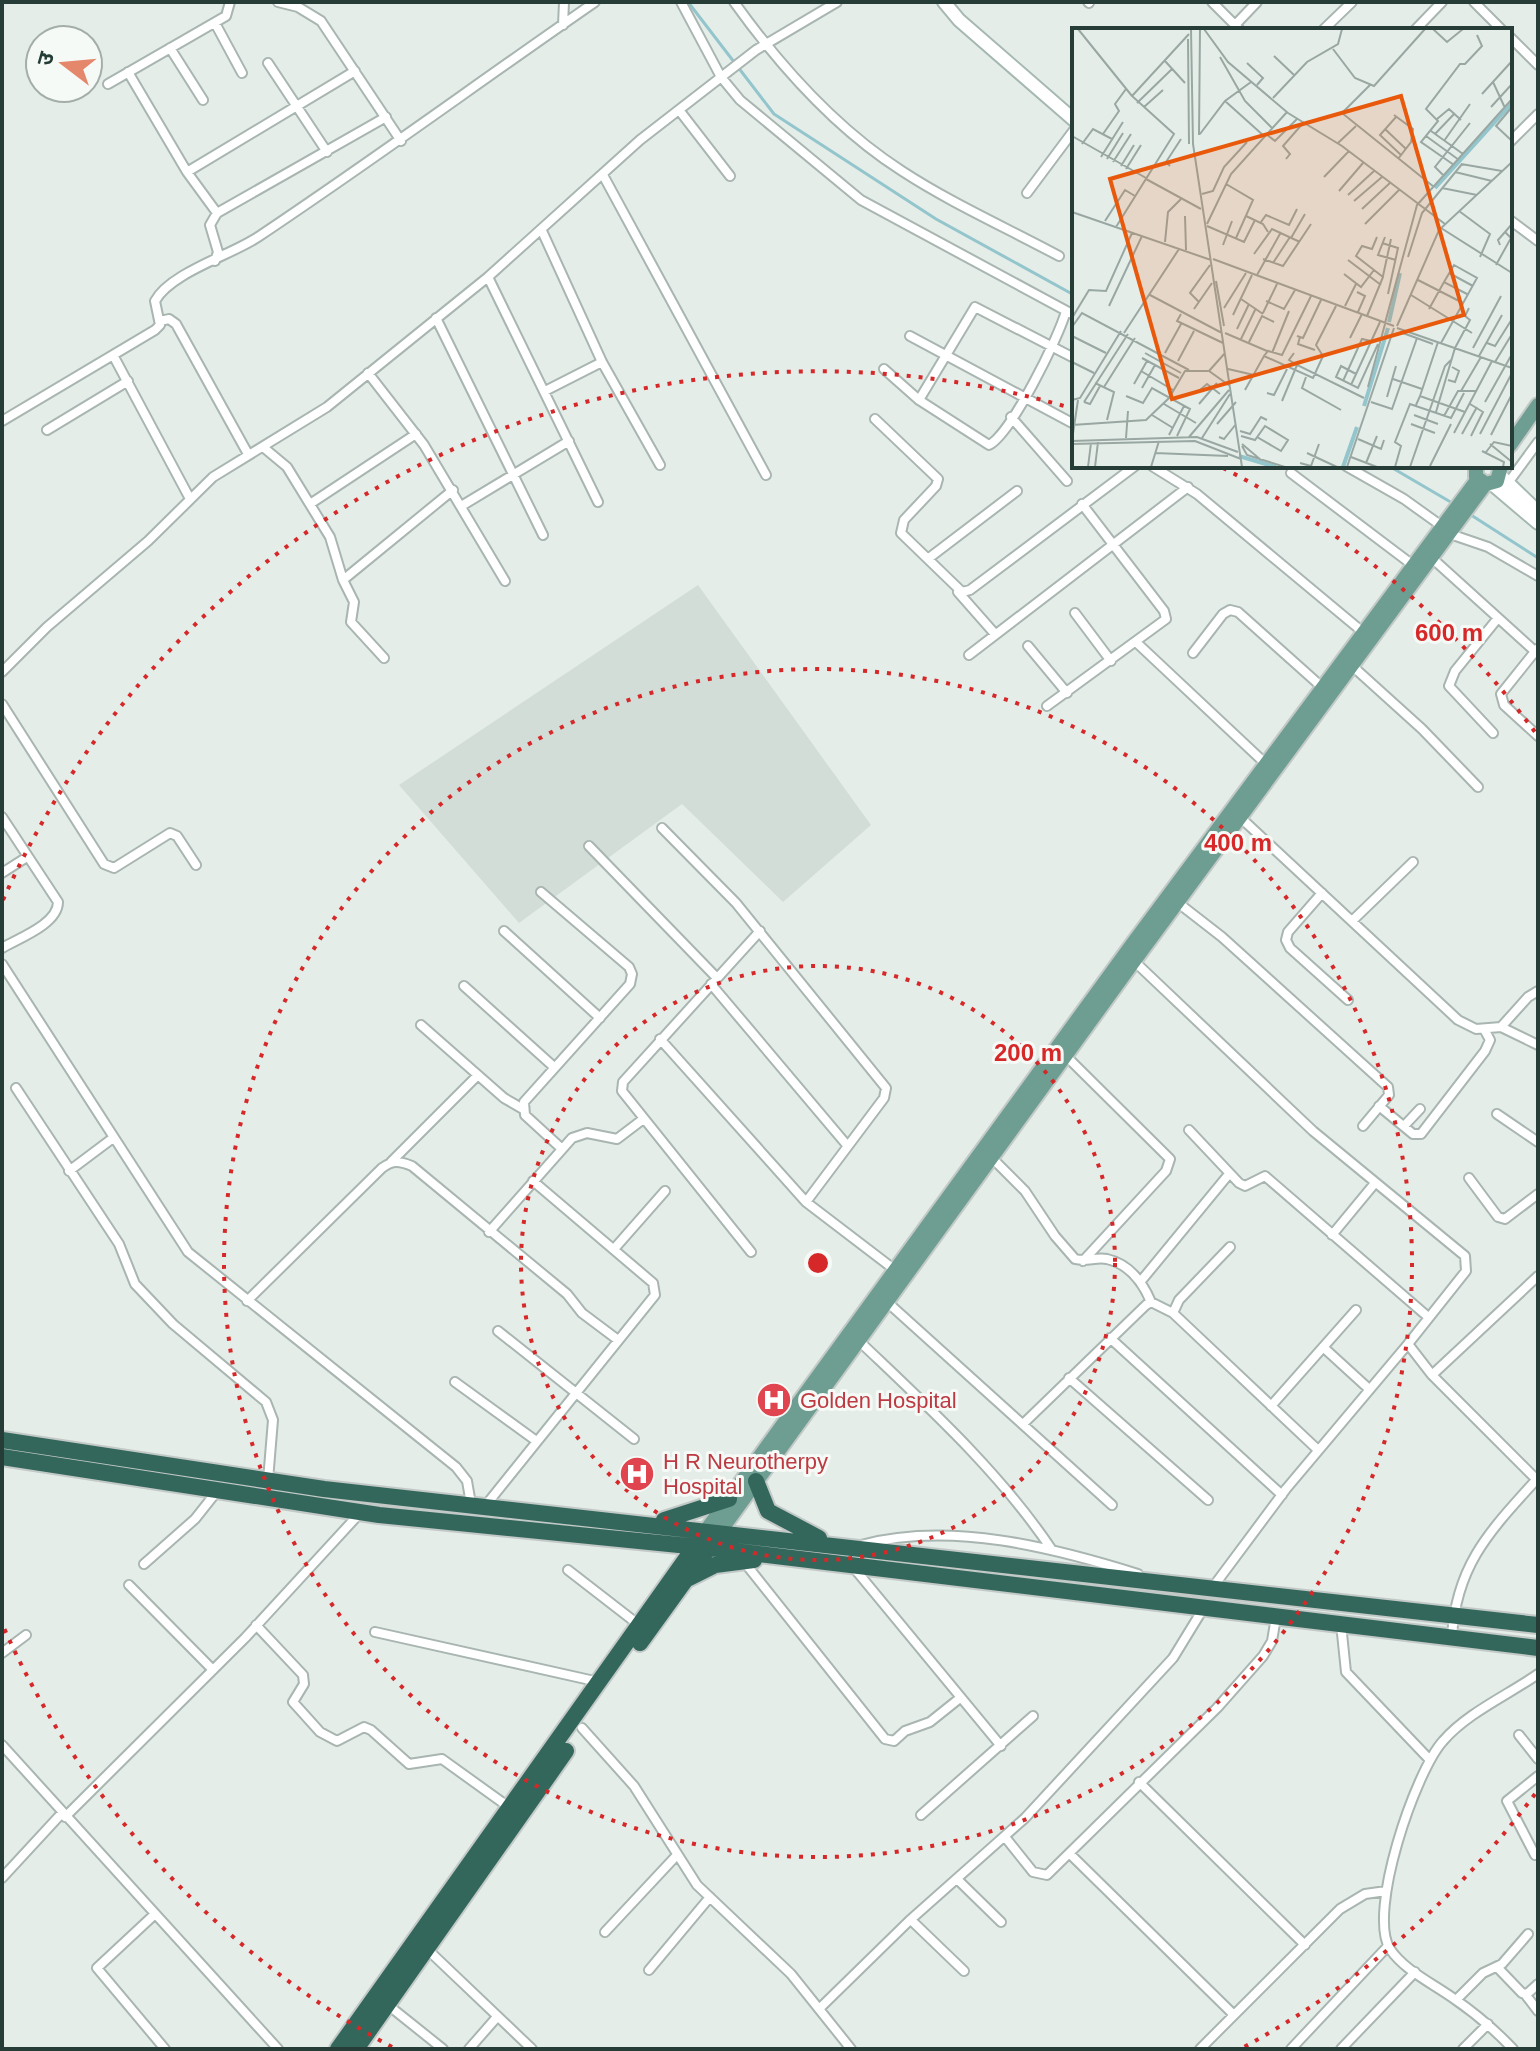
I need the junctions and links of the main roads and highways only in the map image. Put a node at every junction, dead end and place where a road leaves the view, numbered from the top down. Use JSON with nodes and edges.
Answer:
{"nodes":[{"id":1,"x":944,"y":2,"type":"edge"},
{"id":2,"x":1072,"y":118,"type":"edge"},
{"id":3,"x":1538,"y":392,"type":"edge"},
{"id":4,"x":1538,"y":405,"type":"edge"},
{"id":5,"x":1512,"y":428,"type":"edge"},
{"id":6,"x":1512,"y":442,"type":"edge"},
{"id":7,"x":1488,"y":480,"type":"edge"},
{"id":8,"x":1538,"y":512,"type":"edge"},
{"id":9,"x":1538,"y":523,"type":"edge"},
{"id":10,"x":1450,"y":526,"type":"junction"},
{"id":11,"x":1349,"y":664,"type":"junction"},
{"id":12,"x":1271,"y":768,"type":"junction"},
{"id":13,"x":2,"y":1440,"type":"edge"},
{"id":14,"x":2,"y":1457,"type":"edge"},
{"id":15,"x":756,"y":1481,"type":"junction"},
{"id":16,"x":729,"y":1499,"type":"junction"},
{"id":17,"x":647,"y":1523,"type":"junction"},
{"id":18,"x":714,"y":1530,"type":"junction"},
{"id":19,"x":832,"y":1544,"type":"junction"},
{"id":20,"x":653,"y":1545,"type":"junction"},
{"id":21,"x":702,"y":1547,"type":"junction"},
{"id":22,"x":780,"y":1556,"type":"junction"},
{"id":23,"x":679,"y":1580,"type":"junction"},
{"id":24,"x":1538,"y":1625,"type":"edge"},
{"id":25,"x":1538,"y":1648,"type":"edge"},
{"id":26,"x":440,"y":1916,"type":"junction"},
{"id":27,"x":338,"y":2049,"type":"edge"},
{"id":28,"x":356,"y":2049,"type":"edge"}],
"edges":[{"from":1,"to":2,"type":"main road"},
{"from":3,"to":5,"type":"main road"},
{"from":4,"to":6,"type":"main road"},
{"from":7,"to":8,"type":"main road"},
{"from":7,"to":9,"type":"main road"},
{"from":7,"to":10,"type":"main road"},
{"from":10,"to":11,"type":"main road"},
{"from":10,"to":11,"type":"main road"},
{"from":11,"to":12,"type":"main road"},
{"from":11,"to":12,"type":"main road"},
{"from":12,"to":15,"type":"main road"},
{"from":12,"to":16,"type":"main road"},
{"from":13,"to":17,"type":"highway"},
{"from":14,"to":20,"type":"highway"},
{"from":15,"to":18,"type":"main road"},
{"from":15,"to":19,"type":"highway"},
{"from":16,"to":17,"type":"highway"},
{"from":16,"to":18,"type":"main road"},
{"from":17,"to":18,"type":"highway"},
{"from":18,"to":19,"type":"highway"},
{"from":18,"to":21,"type":"highway"},
{"from":19,"to":24,"type":"highway"},
{"from":20,"to":21,"type":"highway"},
{"from":20,"to":23,"type":"highway"},
{"from":21,"to":22,"type":"highway"},
{"from":21,"to":23,"type":"highway"},
{"from":22,"to":23,"type":"highway"},
{"from":22,"to":25,"type":"highway"},
{"from":23,"to":26,"type":"highway"},
{"from":23,"to":26,"type":"highway"},
{"from":26,"to":27,"type":"highway"},
{"from":26,"to":28,"type":"highway"}]}
